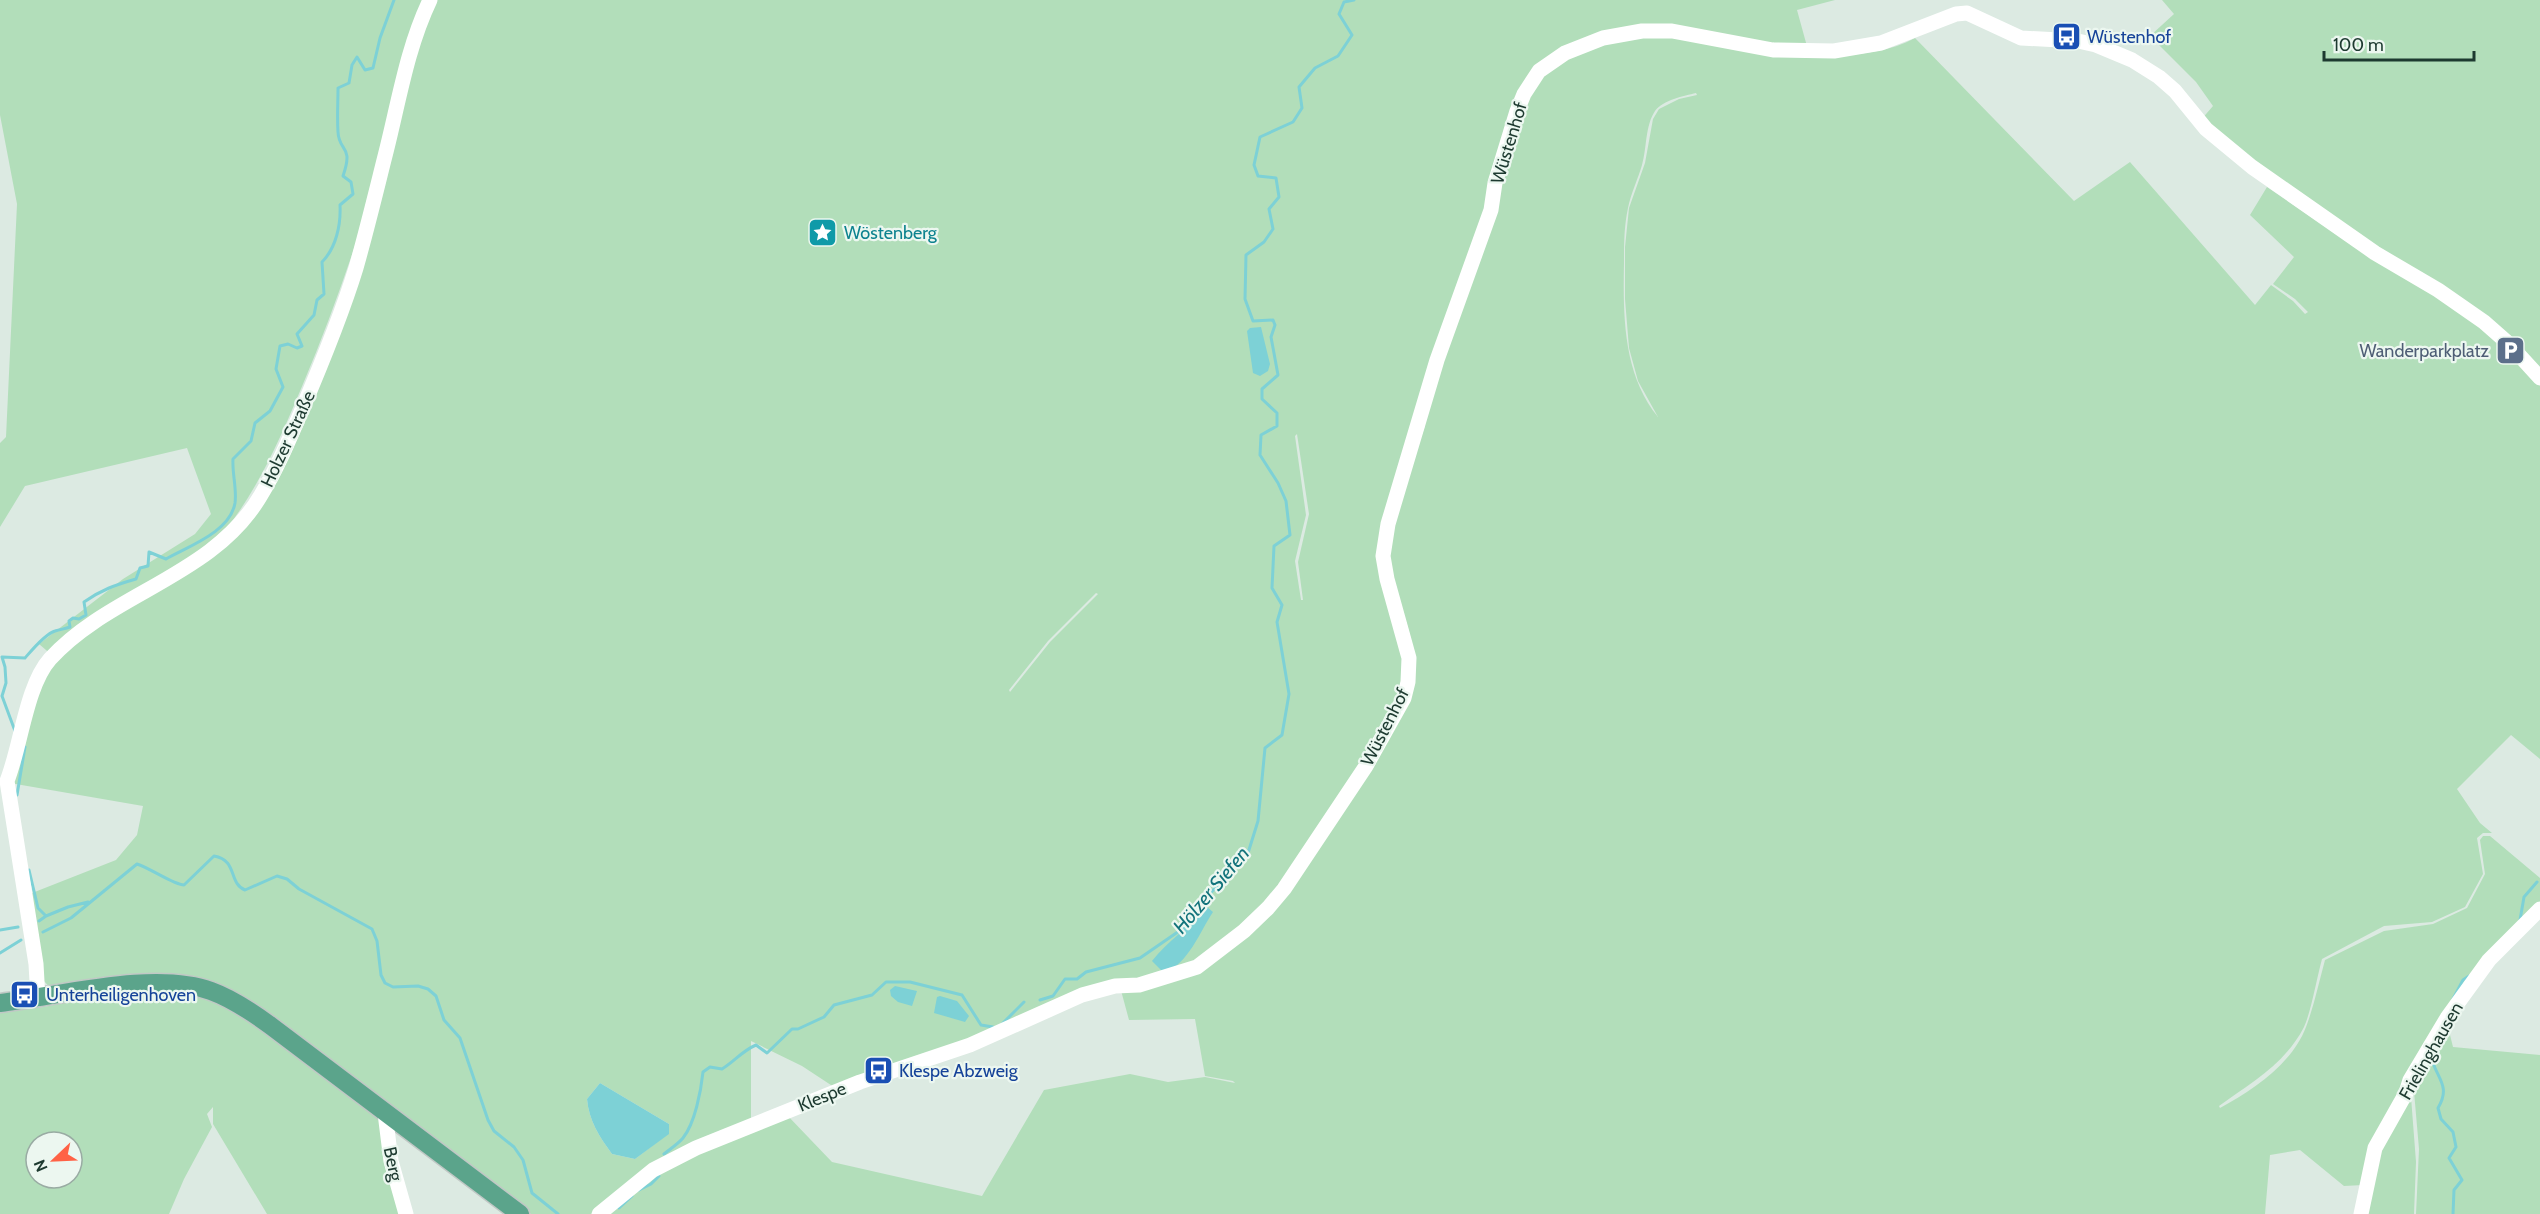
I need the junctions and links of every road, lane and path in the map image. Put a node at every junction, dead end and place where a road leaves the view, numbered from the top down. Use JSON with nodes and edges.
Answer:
{"nodes":[{"id":1,"x":430,"y":0,"type":"edge"},
{"id":2,"x":1969,"y":0,"type":"edge"},
{"id":3,"x":1976,"y":17,"type":"junction"},
{"id":4,"x":2540,"y":378,"type":"edge"},
{"id":5,"x":3,"y":780,"type":"edge"},
{"id":6,"x":2540,"y":909,"type":"edge"},
{"id":7,"x":1197,"y":967,"type":"joint"},
{"id":8,"x":38,"y":999,"type":"junction"},
{"id":9,"x":0,"y":1003,"type":"edge"},
{"id":10,"x":385,"y":1113,"type":"junction"},
{"id":11,"x":406,"y":1214,"type":"edge"},
{"id":12,"x":520,"y":1214,"type":"edge"},
{"id":13,"x":599,"y":1214,"type":"edge"},
{"id":14,"x":2361,"y":1214,"type":"edge"}],
"edges":[{"from":1,"to":5,"type":"street","name":"Holzer Straße"},
{"from":2,"to":3,"type":"street"},
{"from":3,"to":4,"type":"street","name":"Wüstenhof"},
{"from":3,"to":7,"type":"street","name":"Wüstenhof"},
{"from":5,"to":8,"type":"street"},
{"from":6,"to":14,"type":"street","name":"Frielinghausen"},
{"from":7,"to":13,"type":"street","name":"Klespe"},
{"from":8,"to":9,"type":"main road"},
{"from":8,"to":10,"type":"main road"},
{"from":10,"to":11,"type":"street","name":"Berg"},
{"from":10,"to":12,"type":"main road"}]}
